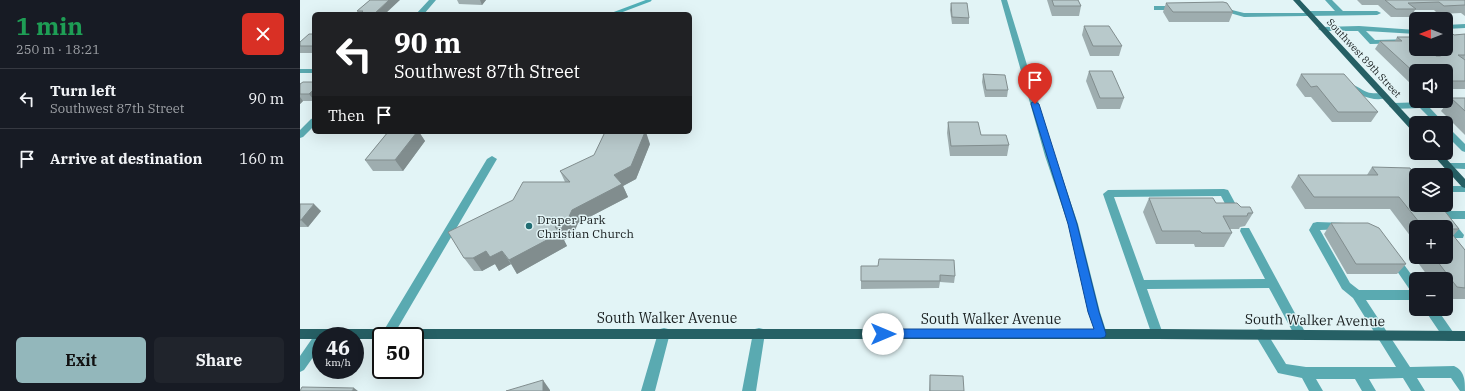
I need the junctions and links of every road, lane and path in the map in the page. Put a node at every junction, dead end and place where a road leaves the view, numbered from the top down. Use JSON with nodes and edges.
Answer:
{"nodes":[{"id":1,"x":433,"y":0,"type":"edge"},
{"id":2,"x":1004,"y":0,"type":"edge"},
{"id":3,"x":1296,"y":0,"type":"edge"},
{"id":4,"x":1328,"y":0,"type":"edge"},
{"id":5,"x":1157,"y":8,"type":"dead end"},
{"id":6,"x":1180,"y":8,"type":"edge"},
{"id":7,"x":1211,"y":8,"type":"edge"},
{"id":8,"x":422,"y":12,"type":"edge"},
{"id":9,"x":1341,"y":13,"type":"junction"},
{"id":10,"x":1377,"y":13,"type":"dead end"},
{"id":11,"x":1309,"y":14,"type":"junction"},
{"id":12,"x":1465,"y":26,"type":"edge"},
{"id":13,"x":1409,"y":27,"type":"edge"},
{"id":14,"x":1322,"y":28,"type":"junction"},
{"id":15,"x":1359,"y":28,"type":"junction"},
{"id":16,"x":1453,"y":28,"type":"edge"},
{"id":17,"x":1399,"y":30,"type":"junction"},
{"id":18,"x":1453,"y":30,"type":"edge"},
{"id":19,"x":1409,"y":31,"type":"edge"},
{"id":20,"x":1465,"y":32,"type":"edge"},
{"id":21,"x":1409,"y":39,"type":"edge"},
{"id":22,"x":1409,"y":43,"type":"edge"},
{"id":23,"x":300,"y":71,"type":"edge"},
{"id":24,"x":312,"y":71,"type":"edge"},
{"id":25,"x":1342,"y":82,"type":"edge"},
{"id":26,"x":1384,"y":96,"type":"junction"},
{"id":27,"x":1453,"y":104,"type":"edge"},
{"id":28,"x":1465,"y":104,"type":"edge"},
{"id":29,"x":1409,"y":105,"type":"edge"},
{"id":30,"x":1393,"y":106,"type":"junction"},
{"id":31,"x":1425,"y":108,"type":"edge"},
{"id":32,"x":1433,"y":116,"type":"edge"},
{"id":33,"x":312,"y":123,"type":"edge"},
{"id":34,"x":1409,"y":123,"type":"edge"},
{"id":35,"x":300,"y":134,"type":"edge"},
{"id":36,"x":1453,"y":137,"type":"edge"},
{"id":37,"x":1465,"y":149,"type":"edge"},
{"id":38,"x":492,"y":159,"type":"dead end"},
{"id":39,"x":1442,"y":160,"type":"edge"},
{"id":40,"x":1448,"y":166,"type":"junction"},
{"id":41,"x":1465,"y":166,"type":"edge"},
{"id":42,"x":1465,"y":185,"type":"edge"},
{"id":43,"x":1453,"y":189,"type":"edge"},
{"id":44,"x":1465,"y":189,"type":"edge"},
{"id":45,"x":1465,"y":215,"type":"edge"},
{"id":46,"x":1237,"y":216,"type":"edge"},
{"id":47,"x":1353,"y":226,"type":"edge"},
{"id":48,"x":1245,"y":231,"type":"dead end"},
{"id":49,"x":1459,"y":235,"type":"edge"},
{"id":50,"x":1385,"y":246,"type":"edge"},
{"id":51,"x":1409,"y":280,"type":"edge"},
{"id":52,"x":1273,"y":284,"type":"junction"},
{"id":53,"x":1140,"y":285,"type":"junction"},
{"id":54,"x":1357,"y":295,"type":"junction"},
{"id":55,"x":1409,"y":296,"type":"edge"},
{"id":56,"x":1435,"y":316,"type":"edge"},
{"id":57,"x":392,"y":327,"type":"edge"},
{"id":58,"x":664,"y":333,"type":"junction"},
{"id":59,"x":759,"y":333,"type":"junction"},
{"id":60,"x":300,"y":334,"type":"edge"},
{"id":61,"x":312,"y":334,"type":"edge"},
{"id":62,"x":424,"y":334,"type":"edge"},
{"id":63,"x":1101,"y":334,"type":"junction"},
{"id":64,"x":1157,"y":334,"type":"junction"},
{"id":65,"x":1261,"y":334,"type":"junction"},
{"id":66,"x":1300,"y":334,"type":"junction"},
{"id":67,"x":1383,"y":335,"type":"junction"},
{"id":68,"x":1450,"y":336,"type":"junction"},
{"id":69,"x":1465,"y":336,"type":"edge"},
{"id":70,"x":312,"y":349,"type":"edge"},
{"id":71,"x":300,"y":366,"type":"edge"},
{"id":72,"x":1406,"y":372,"type":"junction"},
{"id":73,"x":1306,"y":373,"type":"junction"},
{"id":74,"x":1358,"y":373,"type":"junction"},
{"id":75,"x":1465,"y":387,"type":"edge"},
{"id":76,"x":648,"y":391,"type":"edge"},
{"id":77,"x":749,"y":391,"type":"edge"},
{"id":78,"x":1316,"y":391,"type":"edge"},
{"id":79,"x":1369,"y":391,"type":"edge"},
{"id":80,"x":1418,"y":391,"type":"edge"}],
"edges":[{"from":1,"to":8,"type":"street"},
{"from":2,"to":63,"type":"street"},
{"from":3,"to":11,"type":"main road","name":"Southwest 89th Street"},
{"from":4,"to":9,"type":"street"},
{"from":5,"to":6,"type":"street"},
{"from":7,"to":11,"type":"street"},
{"from":9,"to":10,"type":"street"},
{"from":9,"to":11,"type":"street"},
{"from":11,"to":14,"type":"main road","name":"Southwest 89th Street"},
{"from":12,"to":16,"type":"street"},
{"from":13,"to":17,"type":"street"},
{"from":14,"to":15,"type":"street"},
{"from":14,"to":26,"type":"main road","name":"Southwest 89th Street"},
{"from":15,"to":17,"type":"street"},
{"from":15,"to":22,"type":"street"},
{"from":17,"to":19,"type":"street"},
{"from":17,"to":21,"type":"street"},
{"from":18,"to":20,"type":"street"},
{"from":23,"to":24,"type":"street"},
{"from":25,"to":26,"type":"street"},
{"from":26,"to":30,"type":"main road","name":"Southwest 89th Street"},
{"from":27,"to":28,"type":"street"},
{"from":29,"to":30,"type":"street"},
{"from":30,"to":34,"type":"main road","name":"Southwest 89th Street"},
{"from":31,"to":32,"type":"street"},
{"from":33,"to":35,"type":"street"},
{"from":36,"to":37,"type":"street"},
{"from":38,"to":57,"type":"street"},
{"from":39,"to":40,"type":"main road"},
{"from":40,"to":41,"type":"street"},
{"from":40,"to":42,"type":"main road"},
{"from":43,"to":44,"type":"street"},
{"from":45,"to":49,"type":"street"},
{"from":46,"to":53,"type":"street"},
{"from":47,"to":54,"type":"street"},
{"from":48,"to":52,"type":"street"},
{"from":50,"to":51,"type":"street"},
{"from":52,"to":53,"type":"street"},
{"from":52,"to":66,"type":"street"},
{"from":53,"to":64,"type":"street"},
{"from":54,"to":55,"type":"street"},
{"from":54,"to":67,"type":"street"},
{"from":56,"to":68,"type":"street"},
{"from":58,"to":59,"type":"main road","name":"South Walker Avenue"},
{"from":58,"to":62,"type":"main road","name":"South Walker Avenue"},
{"from":58,"to":76,"type":"street"},
{"from":59,"to":63,"type":"main road","name":"South Walker Avenue"},
{"from":59,"to":77,"type":"street"},
{"from":60,"to":61,"type":"main road","name":"South Walker Avenue"},
{"from":63,"to":64,"type":"main road","name":"South Walker Avenue"},
{"from":64,"to":65,"type":"main road","name":"South Walker Avenue"},
{"from":65,"to":66,"type":"main road","name":"South Walker Avenue"},
{"from":65,"to":73,"type":"street"},
{"from":66,"to":67,"type":"main road","name":"South Walker Avenue"},
{"from":67,"to":68,"type":"main road","name":"South Walker Avenue"},
{"from":67,"to":72,"type":"street"},
{"from":68,"to":69,"type":"main road","name":"South Walker Avenue"},
{"from":70,"to":71,"type":"street"},
{"from":72,"to":74,"type":"street"},
{"from":72,"to":75,"type":"street"},
{"from":72,"to":80,"type":"street"},
{"from":73,"to":74,"type":"street"},
{"from":73,"to":78,"type":"street"},
{"from":74,"to":79,"type":"street"}]}
